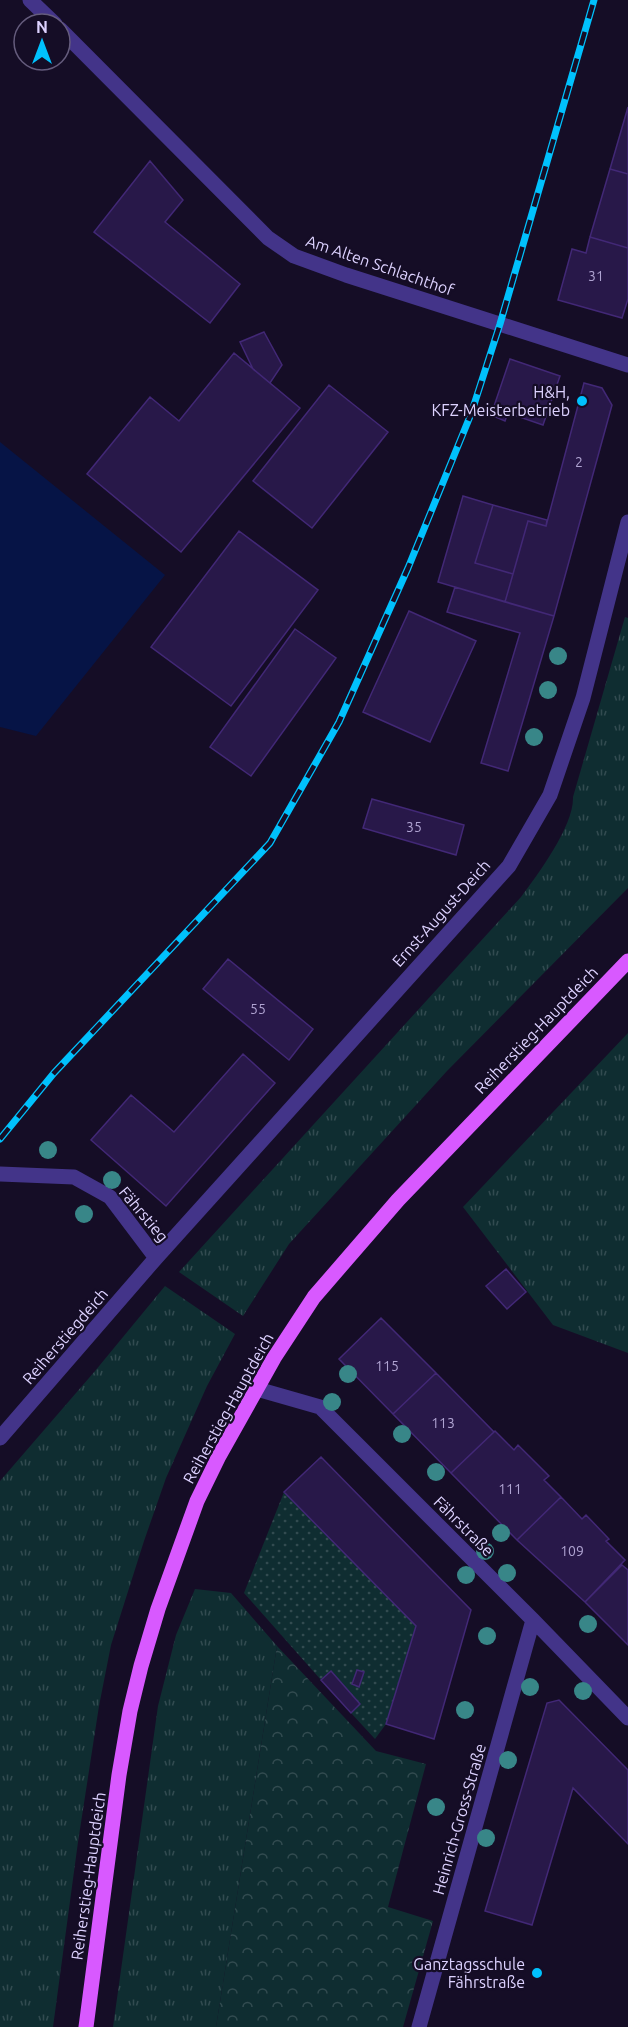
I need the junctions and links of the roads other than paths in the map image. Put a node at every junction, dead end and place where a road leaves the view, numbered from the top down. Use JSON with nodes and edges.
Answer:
{"nodes":[{"id":1,"x":30,"y":0,"type":"edge"},
{"id":2,"x":42,"y":12,"type":"edge"},
{"id":3,"x":72,"y":42,"type":"edge"},
{"id":4,"x":628,"y":365,"type":"edge"},
{"id":5,"x":628,"y":522,"type":"edge"},
{"id":6,"x":628,"y":961,"type":"edge"},
{"id":7,"x":0,"y":1174,"type":"edge"},
{"id":8,"x":156,"y":1257,"type":"junction"},
{"id":9,"x":257,"y":1389,"type":"junction"},
{"id":10,"x":0,"y":1438,"type":"edge"},
{"id":11,"x":533,"y":1620,"type":"junction"},
{"id":12,"x":628,"y":1718,"type":"edge"},
{"id":13,"x":86,"y":2027,"type":"edge"},
{"id":14,"x":419,"y":2027,"type":"edge"}],
"edges":[{"from":1,"to":2,"type":"street"},
{"from":3,"to":4,"type":"street","name":"Am Alten Schlachthof"},
{"from":5,"to":8,"type":"street","name":"Ernst-August-Deich"},
{"from":6,"to":9,"type":"main road","name":"Reiherstieg-Hauptdeich"},
{"from":7,"to":8,"type":"street","name":"Fährstieg"},
{"from":8,"to":10,"type":"street","name":"Reiherstiegdeich"},
{"from":9,"to":11,"type":"street","name":"Fährstraße"},
{"from":9,"to":13,"type":"main road","name":"Reiherstieg-Hauptdeich"},
{"from":11,"to":12,"type":"street","name":"Fährstraße"},
{"from":11,"to":14,"type":"street","name":"Heinrich-Gross-Straße"}]}
